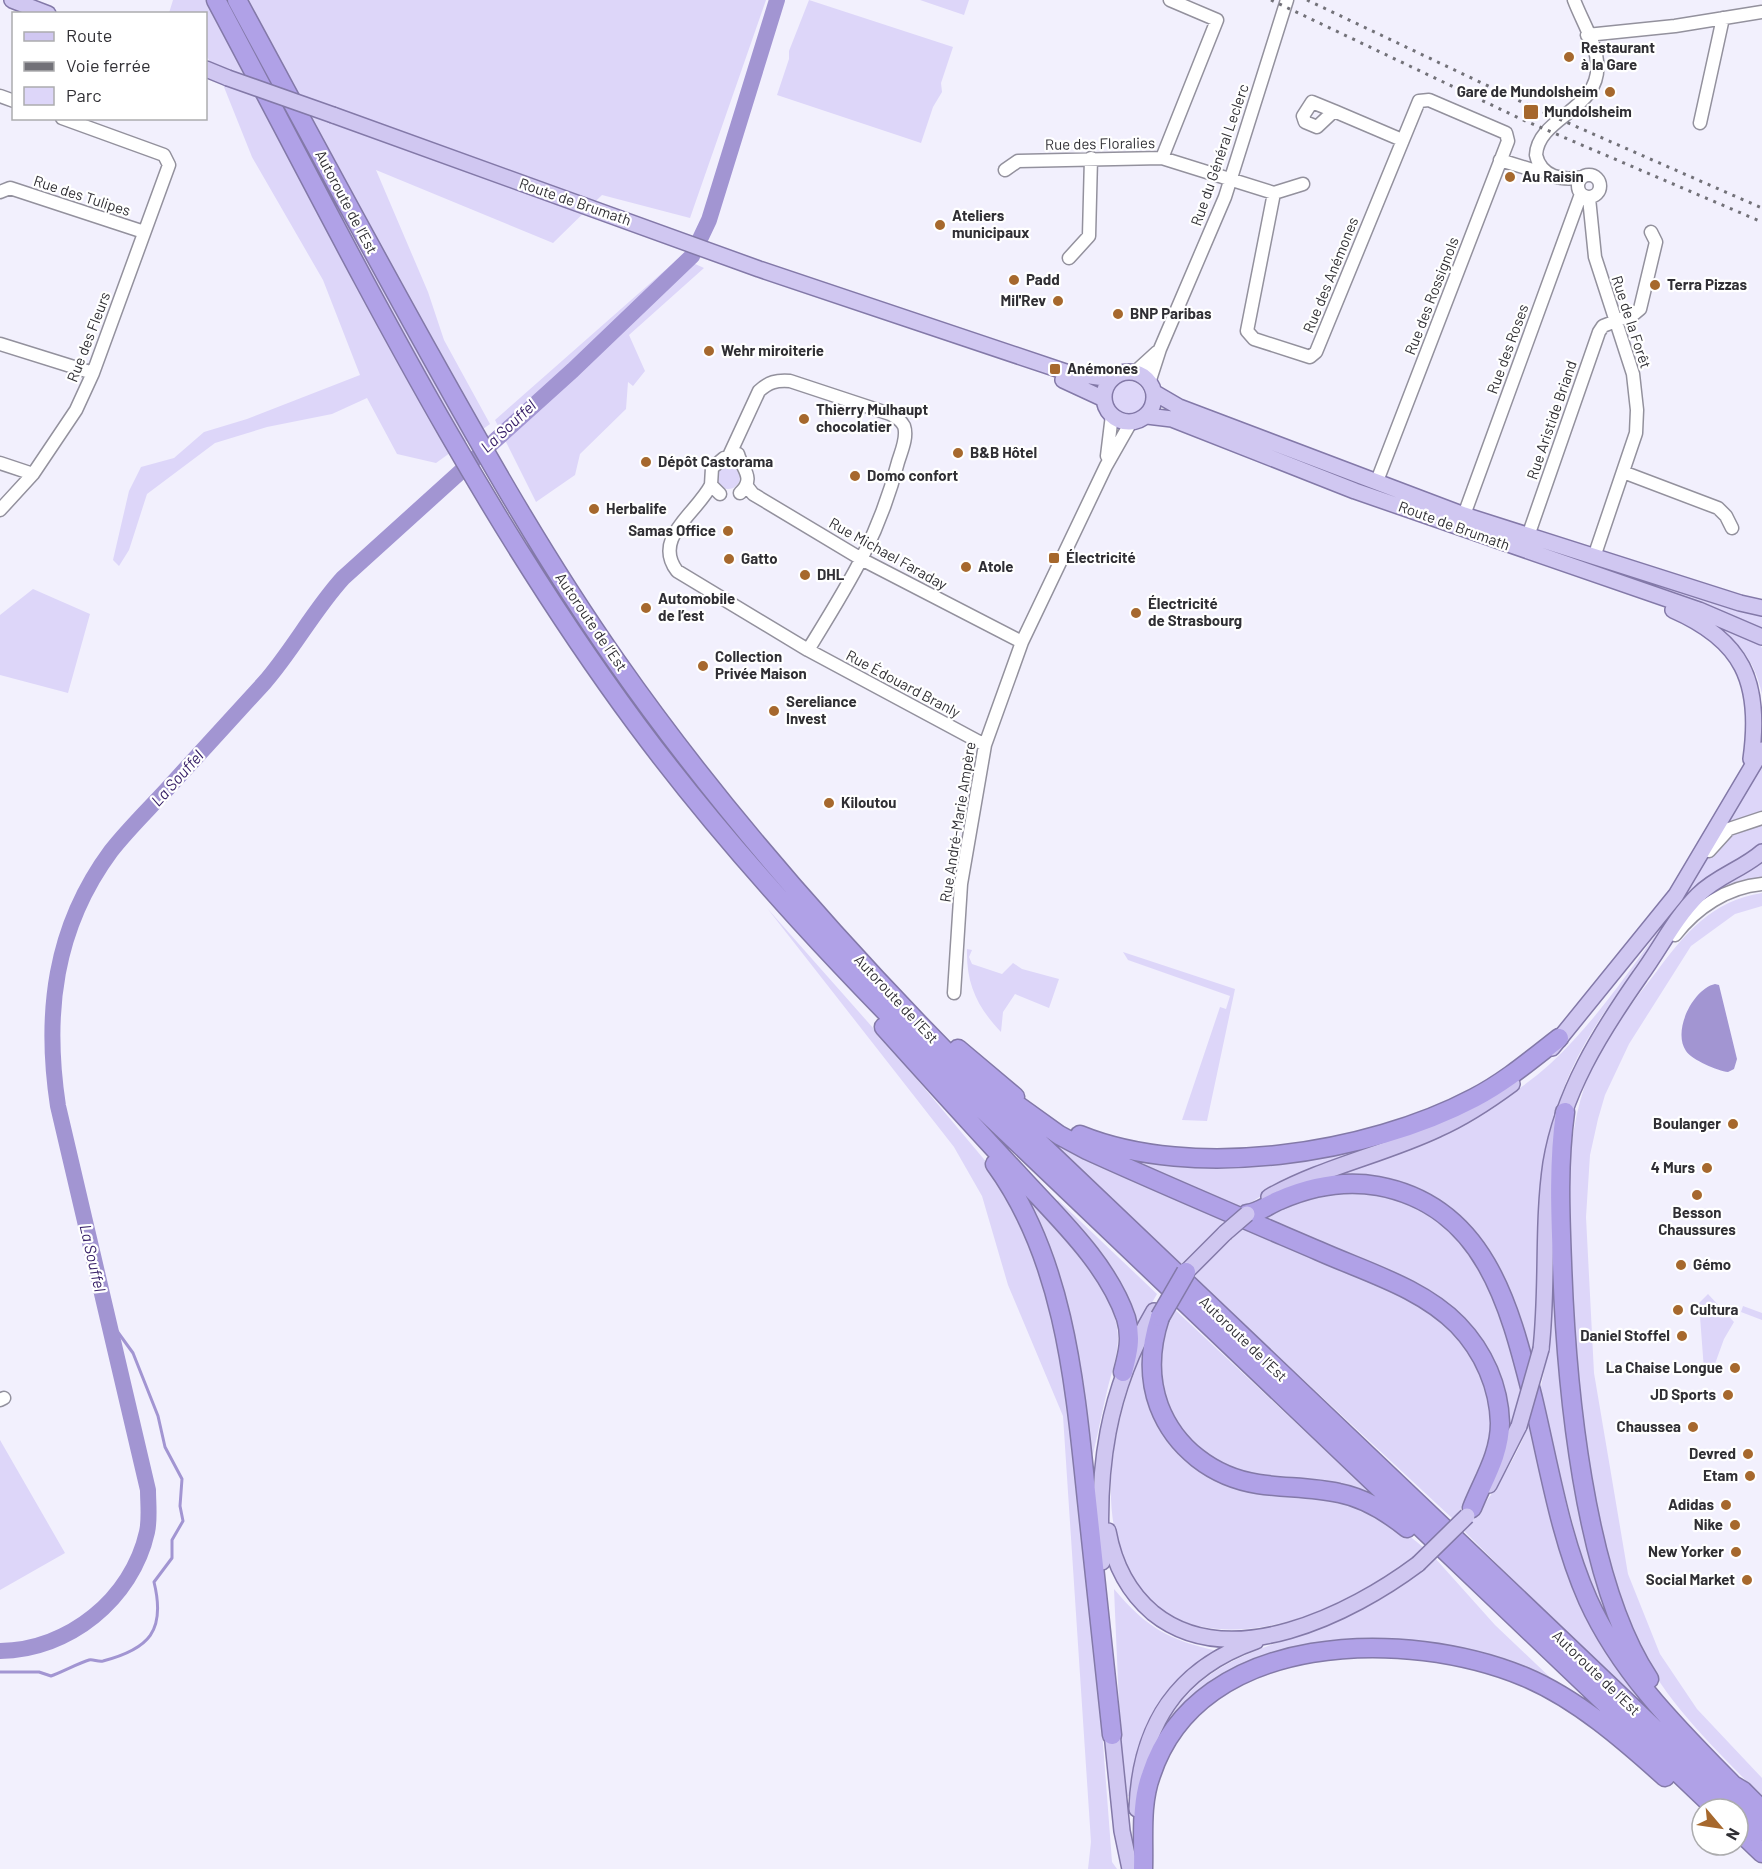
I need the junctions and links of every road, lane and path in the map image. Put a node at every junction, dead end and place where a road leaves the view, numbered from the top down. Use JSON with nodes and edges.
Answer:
{"nodes":[{"id":1,"x":12,"y":0,"type":"edge"},
{"id":2,"x":216,"y":0,"type":"edge"},
{"id":3,"x":237,"y":0,"type":"edge"},
{"id":4,"x":1170,"y":0,"type":"edge"},
{"id":5,"x":1287,"y":0,"type":"edge"},
{"id":6,"x":1574,"y":0,"type":"edge"},
{"id":7,"x":28,"y":4,"type":"edge"},
{"id":8,"x":44,"y":12,"type":"edge"},
{"id":9,"x":1762,"y":12,"type":"edge"},
{"id":10,"x":1723,"y":18,"type":"junction"},
{"id":11,"x":1587,"y":34,"type":"junction"},
{"id":12,"x":207,"y":69,"type":"edge"},
{"id":13,"x":1334,"y":111,"type":"dead end"},
{"id":14,"x":68,"y":120,"type":"edge"},
{"id":15,"x":1700,"y":123,"type":"dead end"},
{"id":16,"x":1539,"y":136,"type":"junction"},
{"id":17,"x":1402,"y":140,"type":"junction"},
{"id":18,"x":1091,"y":158,"type":"junction"},
{"id":19,"x":1162,"y":158,"type":"junction"},
{"id":20,"x":1500,"y":160,"type":"junction"},
{"id":21,"x":1005,"y":171,"type":"dead end"},
{"id":22,"x":1539,"y":172,"type":"junction"},
{"id":23,"x":1230,"y":181,"type":"junction"},
{"id":24,"x":1303,"y":183,"type":"dead end"},
{"id":25,"x":1582,"y":189,"type":"junction"},
{"id":26,"x":5,"y":190,"type":"edge"},
{"id":27,"x":1274,"y":193,"type":"junction"},
{"id":28,"x":144,"y":232,"type":"junction"},
{"id":29,"x":1651,"y":232,"type":"dead end"},
{"id":30,"x":1069,"y":258,"type":"dead end"},
{"id":31,"x":1614,"y":321,"type":"junction"},
{"id":32,"x":947,"y":331,"type":"junction"},
{"id":33,"x":0,"y":344,"type":"edge"},
{"id":34,"x":1160,"y":349,"type":"junction"},
{"id":35,"x":93,"y":373,"type":"junction"},
{"id":36,"x":1134,"y":373,"type":"junction"},
{"id":37,"x":1112,"y":379,"type":"junction"},
{"id":38,"x":1152,"y":388,"type":"junction"},
{"id":39,"x":1104,"y":399,"type":"junction"},
{"id":40,"x":1112,"y":415,"type":"junction"},
{"id":41,"x":1147,"y":416,"type":"junction"},
{"id":42,"x":1131,"y":422,"type":"junction"},
{"id":43,"x":734,"y":459,"type":"junction"},
{"id":44,"x":0,"y":463,"type":"edge"},
{"id":45,"x":1106,"y":466,"type":"junction"},
{"id":46,"x":1623,"y":472,"type":"junction"},
{"id":47,"x":33,"y":474,"type":"junction"},
{"id":48,"x":1374,"y":480,"type":"junction"},
{"id":49,"x":716,"y":489,"type":"junction"},
{"id":50,"x":746,"y":491,"type":"junction"},
{"id":51,"x":0,"y":510,"type":"edge"},
{"id":52,"x":1464,"y":515,"type":"junction"},
{"id":53,"x":1732,"y":528,"type":"dead end"},
{"id":54,"x":1528,"y":536,"type":"junction"},
{"id":55,"x":1594,"y":557,"type":"junction"},
{"id":56,"x":1549,"y":559,"type":"junction"},
{"id":57,"x":863,"y":560,"type":"junction"},
{"id":58,"x":1762,"y":608,"type":"edge"},
{"id":59,"x":1762,"y":637,"type":"edge"},
{"id":60,"x":1022,"y":642,"type":"junction"},
{"id":61,"x":808,"y":650,"type":"junction"},
{"id":62,"x":984,"y":745,"type":"junction"},
{"id":63,"x":1762,"y":750,"type":"edge"},
{"id":64,"x":691,"y":795,"type":"junction"},
{"id":65,"x":1762,"y":818,"type":"edge"},
{"id":66,"x":1715,"y":830,"type":"junction"},
{"id":67,"x":1762,"y":852,"type":"edge"},
{"id":68,"x":1689,"y":875,"type":"junction"},
{"id":69,"x":1762,"y":884,"type":"edge"},
{"id":70,"x":839,"y":938,"type":"junction"},
{"id":71,"x":1642,"y":974,"type":"junction"},
{"id":72,"x":954,"y":993,"type":"dead end"},
{"id":73,"x":945,"y":1038,"type":"junction"},
{"id":74,"x":1559,"y":1038,"type":"junction"},
{"id":75,"x":936,"y":1085,"type":"junction"},
{"id":76,"x":1565,"y":1112,"type":"junction"},
{"id":77,"x":1270,"y":1200,"type":"junction"},
{"id":78,"x":1248,"y":1214,"type":"joint"},
{"id":79,"x":1186,"y":1272,"type":"joint"},
{"id":80,"x":1157,"y":1314,"type":"junction"},
{"id":81,"x":1123,"y":1372,"type":"junction"},
{"id":82,"x":1107,"y":1443,"type":"junction"},
{"id":83,"x":1469,"y":1512,"type":"junction"},
{"id":84,"x":1431,"y":1538,"type":"junction"},
{"id":85,"x":1282,"y":1632,"type":"junction"},
{"id":86,"x":1112,"y":1736,"type":"junction"},
{"id":87,"x":1743,"y":1791,"type":"junction"},
{"id":88,"x":1703,"y":1797,"type":"edge"},
{"id":89,"x":1690,"y":1799,"type":"edge"},
{"id":90,"x":1762,"y":1810,"type":"edge"},
{"id":91,"x":1762,"y":1831,"type":"edge"},
{"id":92,"x":1750,"y":1842,"type":"edge"},
{"id":93,"x":1762,"y":1853,"type":"edge"},
{"id":94,"x":1750,"y":1854,"type":"edge"},
{"id":95,"x":1762,"y":1865,"type":"edge"},
{"id":96,"x":1130,"y":1869,"type":"edge"},
{"id":97,"x":1141,"y":1869,"type":"edge"}],
"edges":[{"from":1,"to":7,"type":"main road"},
{"from":2,"to":64,"type":"highway","name":"Autoroute de l’Est"},
{"from":3,"to":70,"type":"highway","name":"Autoroute de l’Est"},
{"from":4,"to":19,"type":"street"},
{"from":5,"to":23,"type":"street","name":"Rue du Général Leclerc"},
{"from":6,"to":11,"type":"street"},
{"from":7,"to":8,"type":"main road"},
{"from":9,"to":10,"type":"street"},
{"from":10,"to":11,"type":"street"},
{"from":10,"to":15,"type":"street"},
{"from":11,"to":16,"type":"street"},
{"from":12,"to":32,"type":"main road","name":"Route de Brumath","bridge":true},
{"from":13,"to":17,"type":"street"},
{"from":14,"to":28,"type":"street","name":"Rue des Fleurs"},
{"from":16,"to":22,"type":"street"},
{"from":16,"to":25,"type":"street"},
{"from":17,"to":20,"type":"street","name":"Rue des Anémones"},
{"from":17,"to":27,"type":"street","name":"Rue des Anémones"},
{"from":18,"to":19,"type":"street","name":"Rue des Floralies"},
{"from":18,"to":21,"type":"street","name":"Rue des Floralies"},
{"from":18,"to":30,"type":"street"},
{"from":19,"to":23,"type":"street","name":"Rue des Floralies"},
{"from":20,"to":22,"type":"street"},
{"from":20,"to":48,"type":"street","name":"Rue des Rossignols"},
{"from":22,"to":25,"type":"street"},
{"from":23,"to":27,"type":"street"},
{"from":23,"to":34,"type":"street","name":"Rue du Général Leclerc"},
{"from":24,"to":27,"type":"street"},
{"from":25,"to":31,"type":"street","name":"Rue de la Forêt"},
{"from":25,"to":52,"type":"street","name":"Rue des Roses"},
{"from":26,"to":28,"type":"street","name":"Rue des Tulipes"},
{"from":28,"to":35,"type":"street","name":"Rue des Fleurs"},
{"from":29,"to":31,"type":"street"},
{"from":31,"to":46,"type":"street","name":"Rue de la Forêt"},
{"from":31,"to":54,"type":"street","name":"Rue Aristide Briand"},
{"from":32,"to":37,"type":"main road","name":"Route de Brumath"},
{"from":32,"to":39,"type":"main road","name":"Route de Brumath"},
{"from":33,"to":35,"type":"street"},
{"from":34,"to":36,"type":"street","name":"Rue du Général Leclerc"},
{"from":34,"to":38,"type":"street","name":"Rue du Général Leclerc"},
{"from":35,"to":47,"type":"street","name":"Rue des Fleurs"},
{"from":36,"to":37,"type":"main road"},
{"from":36,"to":38,"type":"main road"},
{"from":37,"to":39,"type":"main road"},
{"from":38,"to":41,"type":"main road"},
{"from":38,"to":48,"type":"main road","name":"Route de Brumath"},
{"from":39,"to":40,"type":"main road"},
{"from":40,"to":42,"type":"main road"},
{"from":40,"to":45,"type":"street","name":"Rue André-Marie Ampère"},
{"from":41,"to":42,"type":"main road"},
{"from":41,"to":56,"type":"main road","name":"Route de Brumath"},
{"from":42,"to":45,"type":"street","name":"Rue André-Marie Ampère"},
{"from":43,"to":49,"type":"street"},
{"from":43,"to":50,"type":"street"},
{"from":43,"to":57,"type":"street"},
{"from":44,"to":47,"type":"street"},
{"from":45,"to":60,"type":"street","name":"Rue André-Marie Ampère"},
{"from":46,"to":53,"type":"street"},
{"from":46,"to":55,"type":"street","name":"Rue de la Forêt"},
{"from":47,"to":51,"type":"street","name":"Rue des Fleurs"},
{"from":48,"to":52,"type":"main road","name":"Route de Brumath"},
{"from":49,"to":50,"type":"street"},
{"from":49,"to":61,"type":"street","name":"Rue Édouard Branly"},
{"from":50,"to":57,"type":"street","name":"Rue Michael Faraday"},
{"from":52,"to":54,"type":"main road","name":"Route de Brumath"},
{"from":54,"to":55,"type":"main road","name":"Route de Brumath"},
{"from":55,"to":58,"type":"main road","name":"Route de Brumath"},
{"from":56,"to":59,"type":"main road","name":"Route de Brumath"},
{"from":56,"to":66,"type":"main road"},
{"from":57,"to":60,"type":"street","name":"Rue Michael Faraday"},
{"from":57,"to":61,"type":"street"},
{"from":60,"to":62,"type":"street","name":"Rue André-Marie Ampère"},
{"from":61,"to":62,"type":"street","name":"Rue Édouard Branly"},
{"from":62,"to":72,"type":"street","name":"Rue André-Marie Ampère"},
{"from":63,"to":66,"type":"main road"},
{"from":64,"to":75,"type":"highway"},
{"from":64,"to":84,"type":"highway","name":"Autoroute de l’Est"},
{"from":65,"to":68,"type":"street"},
{"from":66,"to":68,"type":"main road"},
{"from":67,"to":71,"type":"main road"},
{"from":68,"to":74,"type":"main road"},
{"from":69,"to":71,"type":"street"},
{"from":70,"to":73,"type":"highway"},
{"from":70,"to":91,"type":"highway","name":"Autoroute de l’Est"},
{"from":71,"to":76,"type":"main road"},
{"from":73,"to":74,"type":"highway"},
{"from":73,"to":83,"type":"highway"},
{"from":74,"to":77,"type":"main road"},
{"from":75,"to":81,"type":"highway"},
{"from":75,"to":86,"type":"highway"},
{"from":76,"to":83,"type":"main road","bridge":true},
{"from":76,"to":87,"type":"highway"},
{"from":77,"to":78,"type":"highway"},
{"from":77,"to":87,"type":"highway"},
{"from":78,"to":79,"type":"main road","bridge":true},
{"from":79,"to":80,"type":"highway","bridge":true},
{"from":80,"to":81,"type":"main road"},
{"from":80,"to":84,"type":"highway"},
{"from":81,"to":82,"type":"main road"},
{"from":82,"to":85,"type":"main road"},
{"from":82,"to":86,"type":"main road"},
{"from":83,"to":85,"type":"main road","bridge":true},
{"from":84,"to":88,"type":"highway","name":"Autoroute de l’Est"},
{"from":85,"to":97,"type":"main road"},
{"from":86,"to":96,"type":"main road"},
{"from":87,"to":90,"type":"highway"},
{"from":89,"to":97,"type":"highway"},
{"from":92,"to":93,"type":"highway"},
{"from":94,"to":95,"type":"highway"}]}
